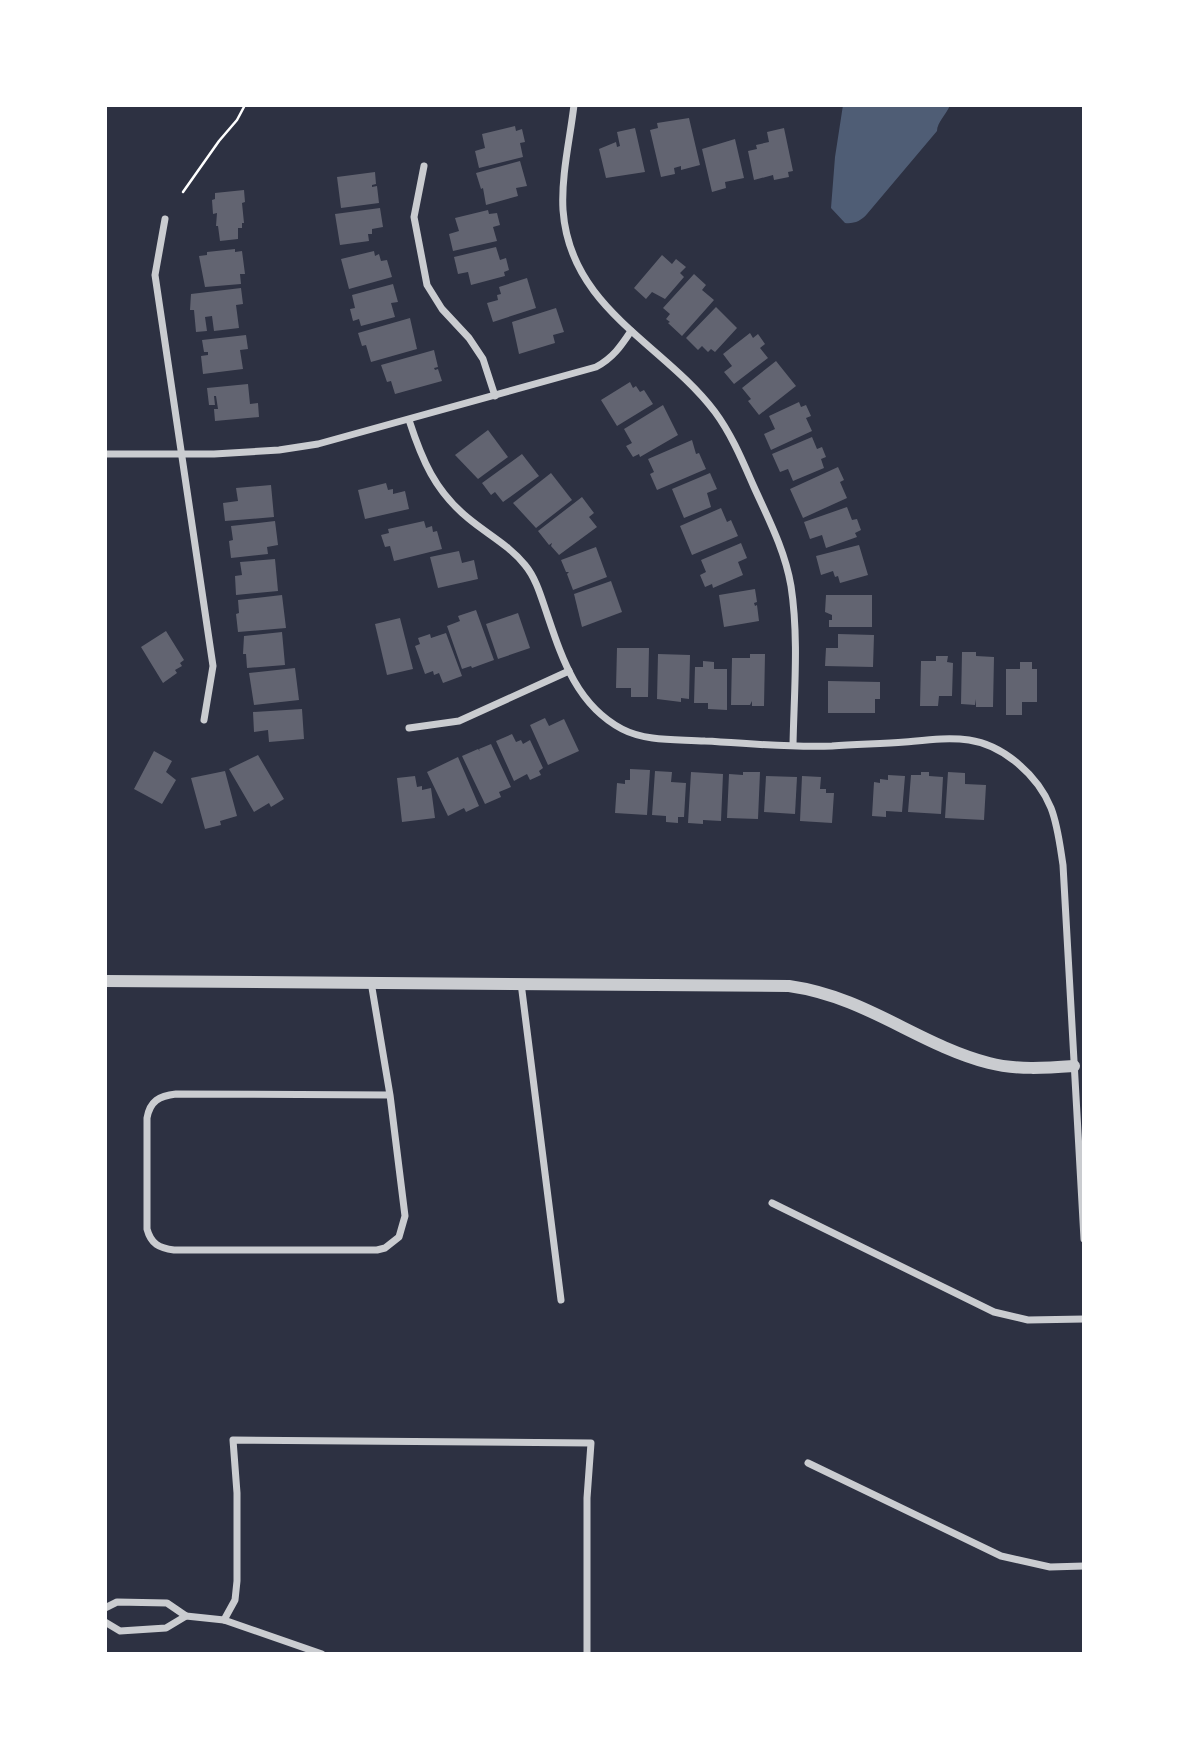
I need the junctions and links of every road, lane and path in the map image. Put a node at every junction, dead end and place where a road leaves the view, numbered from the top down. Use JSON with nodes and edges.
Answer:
{"nodes":[{"id":1,"x":245,"y":105,"type":"edge"},
{"id":2,"x":574,"y":105,"type":"edge"},
{"id":3,"x":424,"y":166,"type":"dead end"},
{"id":4,"x":183,"y":192,"type":"dead end"},
{"id":5,"x":165,"y":219,"type":"dead end"},
{"id":6,"x":631,"y":331,"type":"junction"},
{"id":7,"x":495,"y":396,"type":"junction"},
{"id":8,"x":409,"y":420,"type":"junction"},
{"id":9,"x":105,"y":454,"type":"edge"},
{"id":10,"x":182,"y":454,"type":"junction"},
{"id":11,"x":569,"y":671,"type":"junction"},
{"id":12,"x":204,"y":720,"type":"dead end"},
{"id":13,"x":409,"y":727,"type":"dead end"},
{"id":14,"x":793,"y":745,"type":"junction"},
{"id":15,"x":105,"y":981,"type":"edge"},
{"id":16,"x":371,"y":982,"type":"junction"},
{"id":17,"x":521,"y":983,"type":"junction"},
{"id":18,"x":1079,"y":1066,"type":"edge"},
{"id":19,"x":390,"y":1095,"type":"junction"},
{"id":20,"x":772,"y":1203,"type":"dead end"},
{"id":21,"x":1084,"y":1239,"type":"edge"},
{"id":22,"x":561,"y":1300,"type":"dead end"},
{"id":23,"x":1084,"y":1319,"type":"edge"},
{"id":24,"x":808,"y":1463,"type":"dead end"},
{"id":25,"x":1084,"y":1566,"type":"edge"},
{"id":26,"x":105,"y":1608,"type":"edge"},
{"id":27,"x":186,"y":1616,"type":"junction"},
{"id":28,"x":224,"y":1620,"type":"junction"},
{"id":29,"x":105,"y":1622,"type":"edge"},
{"id":30,"x":322,"y":1654,"type":"edge"},
{"id":31,"x":587,"y":1654,"type":"edge"}],
"edges":[{"from":1,"to":4,"type":"path"},
{"from":2,"to":6,"type":"street"},
{"from":3,"to":7,"type":"street"},
{"from":5,"to":10,"type":"street"},
{"from":6,"to":7,"type":"street"},
{"from":6,"to":14,"type":"street"},
{"from":7,"to":8,"type":"street"},
{"from":8,"to":10,"type":"street"},
{"from":8,"to":11,"type":"street"},
{"from":9,"to":10,"type":"street"},
{"from":10,"to":12,"type":"street"},
{"from":11,"to":13,"type":"street"},
{"from":11,"to":14,"type":"street"},
{"from":14,"to":18,"type":"street"},
{"from":15,"to":16,"type":"street"},
{"from":16,"to":17,"type":"street"},
{"from":16,"to":19,"type":"street"},
{"from":17,"to":18,"type":"street"},
{"from":17,"to":22,"type":"street"},
{"from":18,"to":21,"type":"street"},
{"from":19,"to":19,"type":"street"},
{"from":20,"to":23,"type":"street"},
{"from":24,"to":25,"type":"street"},
{"from":26,"to":27,"type":"street"},
{"from":27,"to":28,"type":"street"},
{"from":27,"to":29,"type":"street"},
{"from":28,"to":30,"type":"street"},
{"from":28,"to":31,"type":"street"}]}
